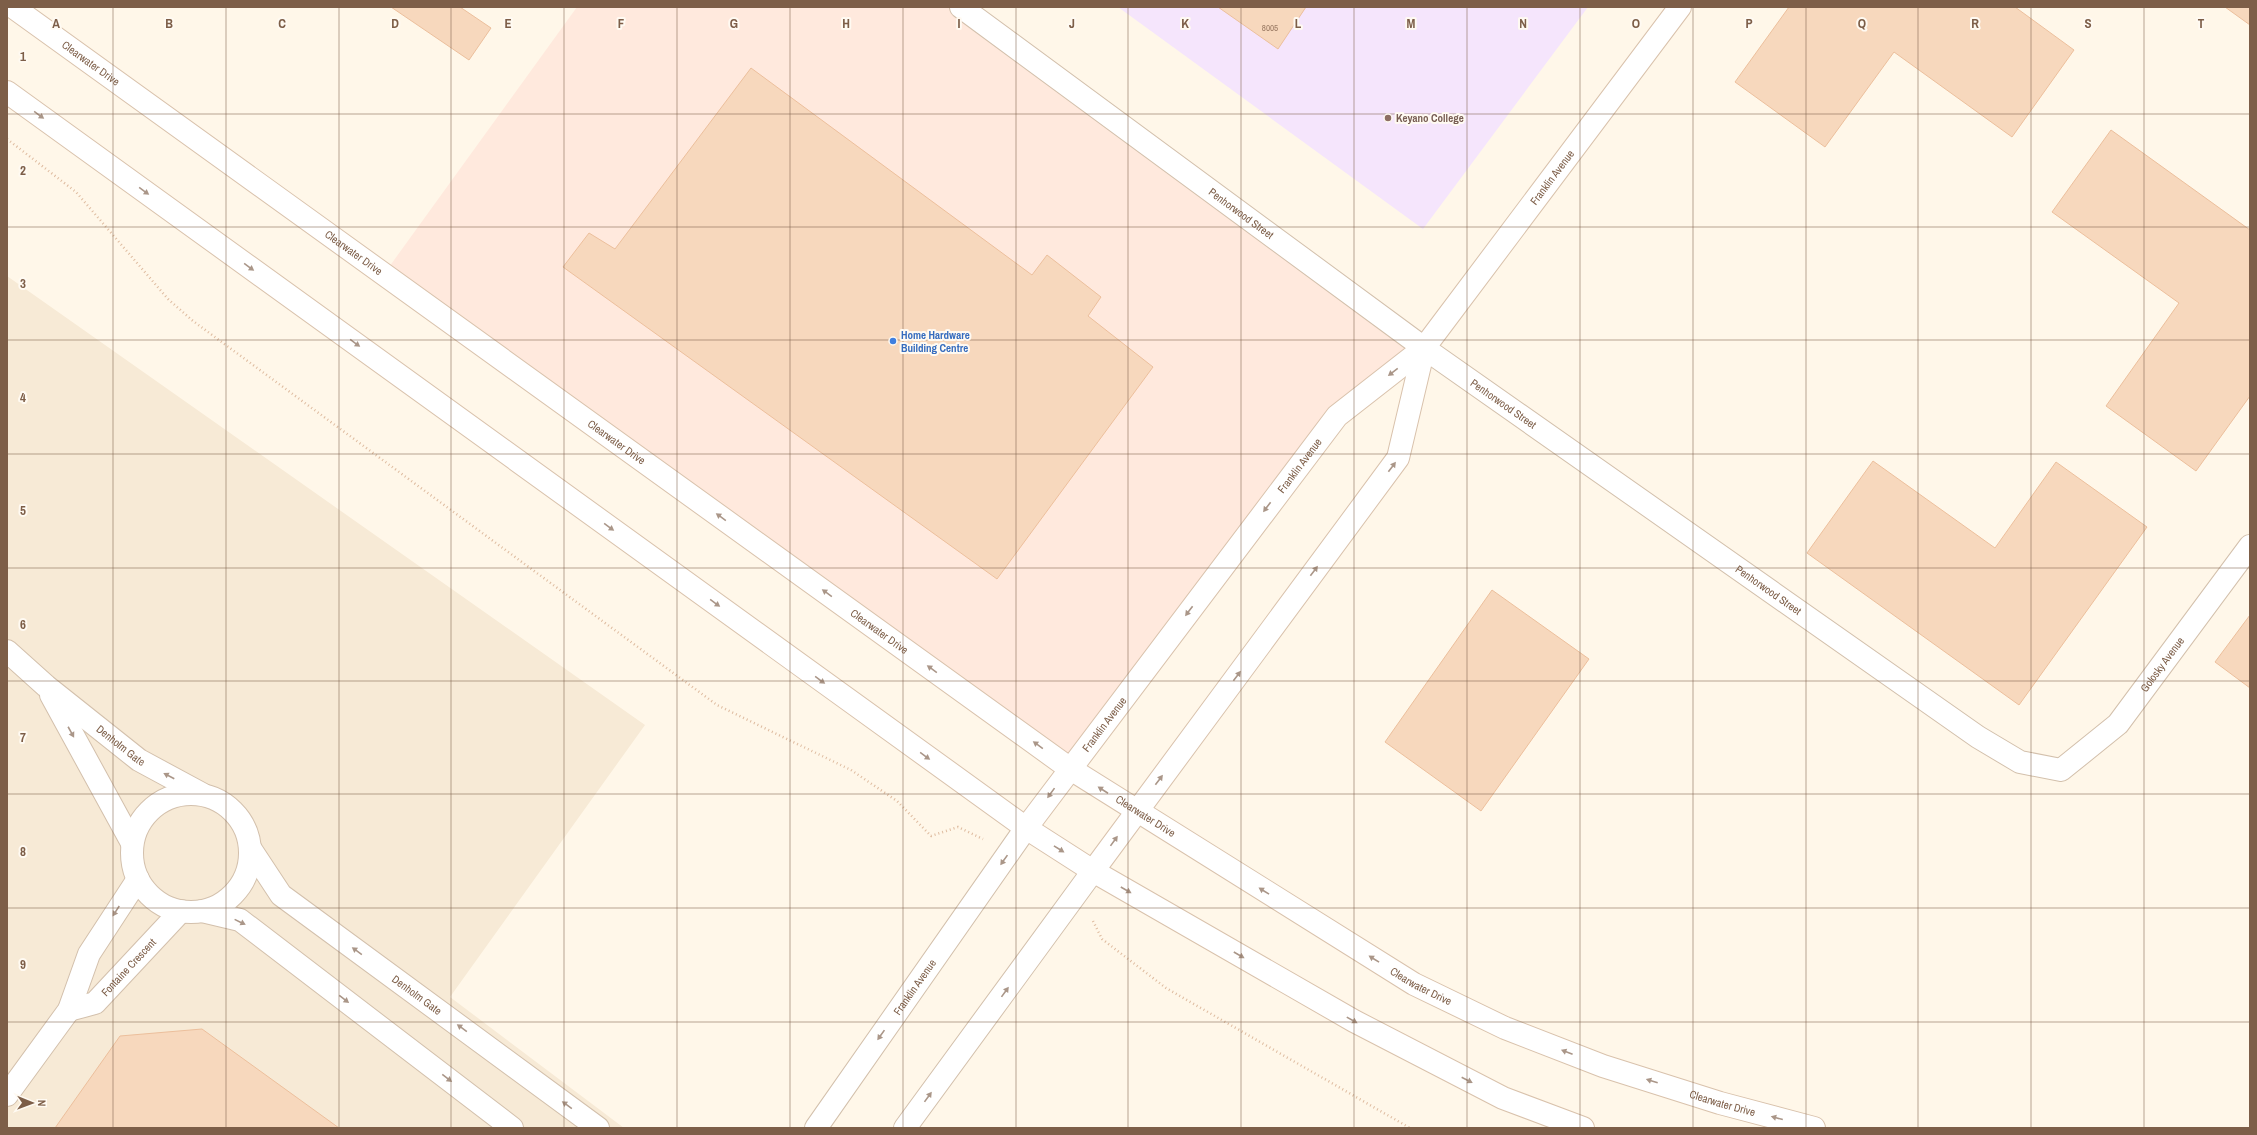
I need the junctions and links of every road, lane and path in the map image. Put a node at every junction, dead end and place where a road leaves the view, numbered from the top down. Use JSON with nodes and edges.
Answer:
{"nodes":[{"id":1,"x":13,"y":7,"type":"edge"},
{"id":2,"x":961,"y":7,"type":"edge"},
{"id":3,"x":1680,"y":7,"type":"edge"},
{"id":4,"x":7,"y":92,"type":"edge"},
{"id":5,"x":7,"y":139,"type":"edge"},
{"id":6,"x":1424,"y":348,"type":"junction"},
{"id":7,"x":2250,"y":546,"type":"edge"},
{"id":8,"x":7,"y":652,"type":"edge"},
{"id":9,"x":46,"y":686,"type":"junction"},
{"id":10,"x":1069,"y":768,"type":"junction"},
{"id":11,"x":2061,"y":770,"type":"joint"},
{"id":12,"x":203,"y":794,"type":"junction"},
{"id":13,"x":1136,"y":811,"type":"junction"},
{"id":14,"x":1026,"y":828,"type":"junction"},
{"id":15,"x":132,"y":843,"type":"junction"},
{"id":16,"x":250,"y":848,"type":"junction"},
{"id":17,"x":1010,"y":851,"type":"junction"},
{"id":18,"x":1093,"y":871,"type":"junction"},
{"id":19,"x":138,"y":879,"type":"junction"},
{"id":20,"x":1073,"y":898,"type":"junction"},
{"id":21,"x":202,"y":911,"type":"junction"},
{"id":22,"x":181,"y":912,"type":"junction"},
{"id":23,"x":69,"y":1010,"type":"junction"},
{"id":24,"x":7,"y":1095,"type":"edge"},
{"id":25,"x":512,"y":1128,"type":"edge"},
{"id":26,"x":598,"y":1128,"type":"edge"},
{"id":27,"x":816,"y":1128,"type":"edge"},
{"id":28,"x":905,"y":1128,"type":"edge"},
{"id":29,"x":1410,"y":1128,"type":"edge"},
{"id":30,"x":1583,"y":1128,"type":"edge"},
{"id":31,"x":1814,"y":1128,"type":"edge"}],
"edges":[{"from":10,"to":1,"type":"main road","name":"Clearwater Drive","one_way":true},
{"from":2,"to":6,"type":"main road","name":"Penhorwood Street"},
{"from":3,"to":6,"type":"main road","name":"Franklin Avenue"},
{"from":4,"to":14,"type":"main road","one_way":true},
{"from":5,"to":17,"type":"path"},
{"from":6,"to":10,"type":"main road","name":"Franklin Avenue","one_way":true},
{"from":6,"to":11,"type":"main road","name":"Penhorwood Street"},
{"from":13,"to":6,"type":"main road","name":"Franklin Avenue","one_way":true},
{"from":7,"to":11,"type":"main road","name":"Golosky Avenue"},
{"from":8,"to":9,"type":"main road","name":"Denholm Gate"},
{"from":12,"to":9,"type":"main road","name":"Denholm Gate","one_way":true},
{"from":9,"to":15,"type":"main road","name":"Denholm Gate","one_way":true},
{"from":13,"to":10,"type":"main road","name":"Clearwater Drive","one_way":true},
{"from":10,"to":14,"type":"main road","name":"Franklin Avenue","one_way":true},
{"from":12,"to":15,"type":"main road"},
{"from":12,"to":16,"type":"main road"},
{"from":18,"to":13,"type":"main road","name":"Franklin Avenue","one_way":true},
{"from":31,"to":13,"type":"main road","name":"Clearwater Drive","one_way":true},
{"from":14,"to":17,"type":"main road","name":"Franklin Avenue"},
{"from":14,"to":18,"type":"main road","one_way":true},
{"from":15,"to":19,"type":"main road"},
{"from":16,"to":21,"type":"main road"},
{"from":26,"to":16,"type":"main road","name":"Denholm Gate","one_way":true},
{"from":17,"to":27,"type":"main road","name":"Franklin Avenue","one_way":true},
{"from":18,"to":20,"type":"main road","name":"Franklin Avenue"},
{"from":18,"to":30,"type":"main road","one_way":true},
{"from":19,"to":22,"type":"main road"},
{"from":19,"to":23,"type":"main road","one_way":true},
{"from":28,"to":20,"type":"main road","name":"Franklin Avenue","one_way":true},
{"from":20,"to":29,"type":"path"},
{"from":21,"to":22,"type":"main road"},
{"from":21,"to":25,"type":"main road","one_way":true},
{"from":22,"to":23,"type":"main road","name":"Fontaine Crescent"},
{"from":23,"to":24,"type":"main road"}]}
